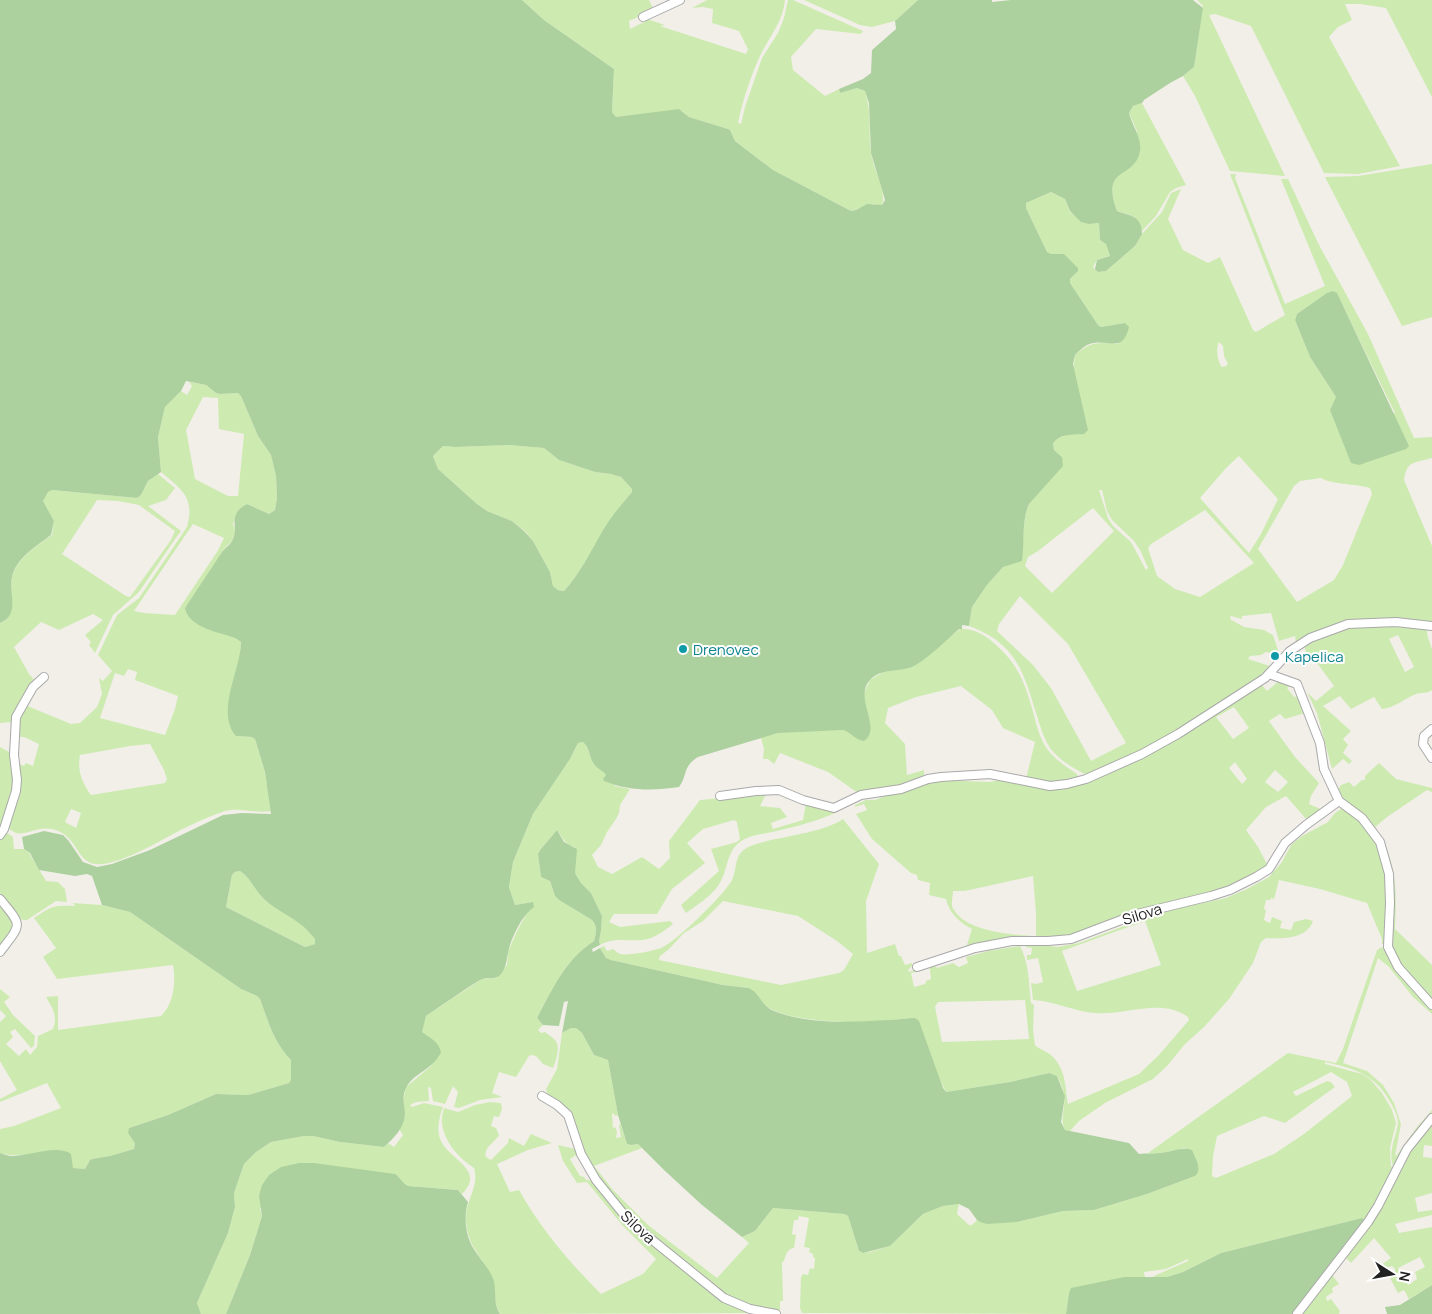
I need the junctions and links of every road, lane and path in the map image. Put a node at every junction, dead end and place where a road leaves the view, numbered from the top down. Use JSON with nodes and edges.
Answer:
{"nodes":[{"id":1,"x":680,"y":0,"type":"edge"},
{"id":2,"x":643,"y":17,"type":"dead end"},
{"id":3,"x":1432,"y":626,"type":"edge"},
{"id":4,"x":1269,"y":674,"type":"junction"},
{"id":5,"x":44,"y":676,"type":"dead end"},
{"id":6,"x":1432,"y":729,"type":"edge"},
{"id":7,"x":1432,"y":758,"type":"edge"},
{"id":8,"x":720,"y":796,"type":"dead end"},
{"id":9,"x":1339,"y":801,"type":"junction"},
{"id":10,"x":0,"y":835,"type":"edge"},
{"id":11,"x":0,"y":899,"type":"edge"},
{"id":12,"x":0,"y":952,"type":"edge"},
{"id":13,"x":917,"y":967,"type":"dead end"},
{"id":14,"x":1432,"y":1005,"type":"edge"},
{"id":15,"x":542,"y":1096,"type":"dead end"},
{"id":16,"x":1432,"y":1118,"type":"edge"},
{"id":17,"x":776,"y":1314,"type":"edge"},
{"id":18,"x":1297,"y":1314,"type":"edge"}],
"edges":[{"from":1,"to":2,"type":"street"},
{"from":3,"to":4,"type":"street"},
{"from":4,"to":8,"type":"street"},
{"from":4,"to":9,"type":"street"},
{"from":5,"to":10,"type":"street"},
{"from":6,"to":7,"type":"street"},
{"from":9,"to":13,"type":"street","name":"Silova"},
{"from":9,"to":14,"type":"street"},
{"from":11,"to":12,"type":"street"},
{"from":15,"to":17,"type":"street","name":"Silova"},
{"from":16,"to":18,"type":"street"}]}
